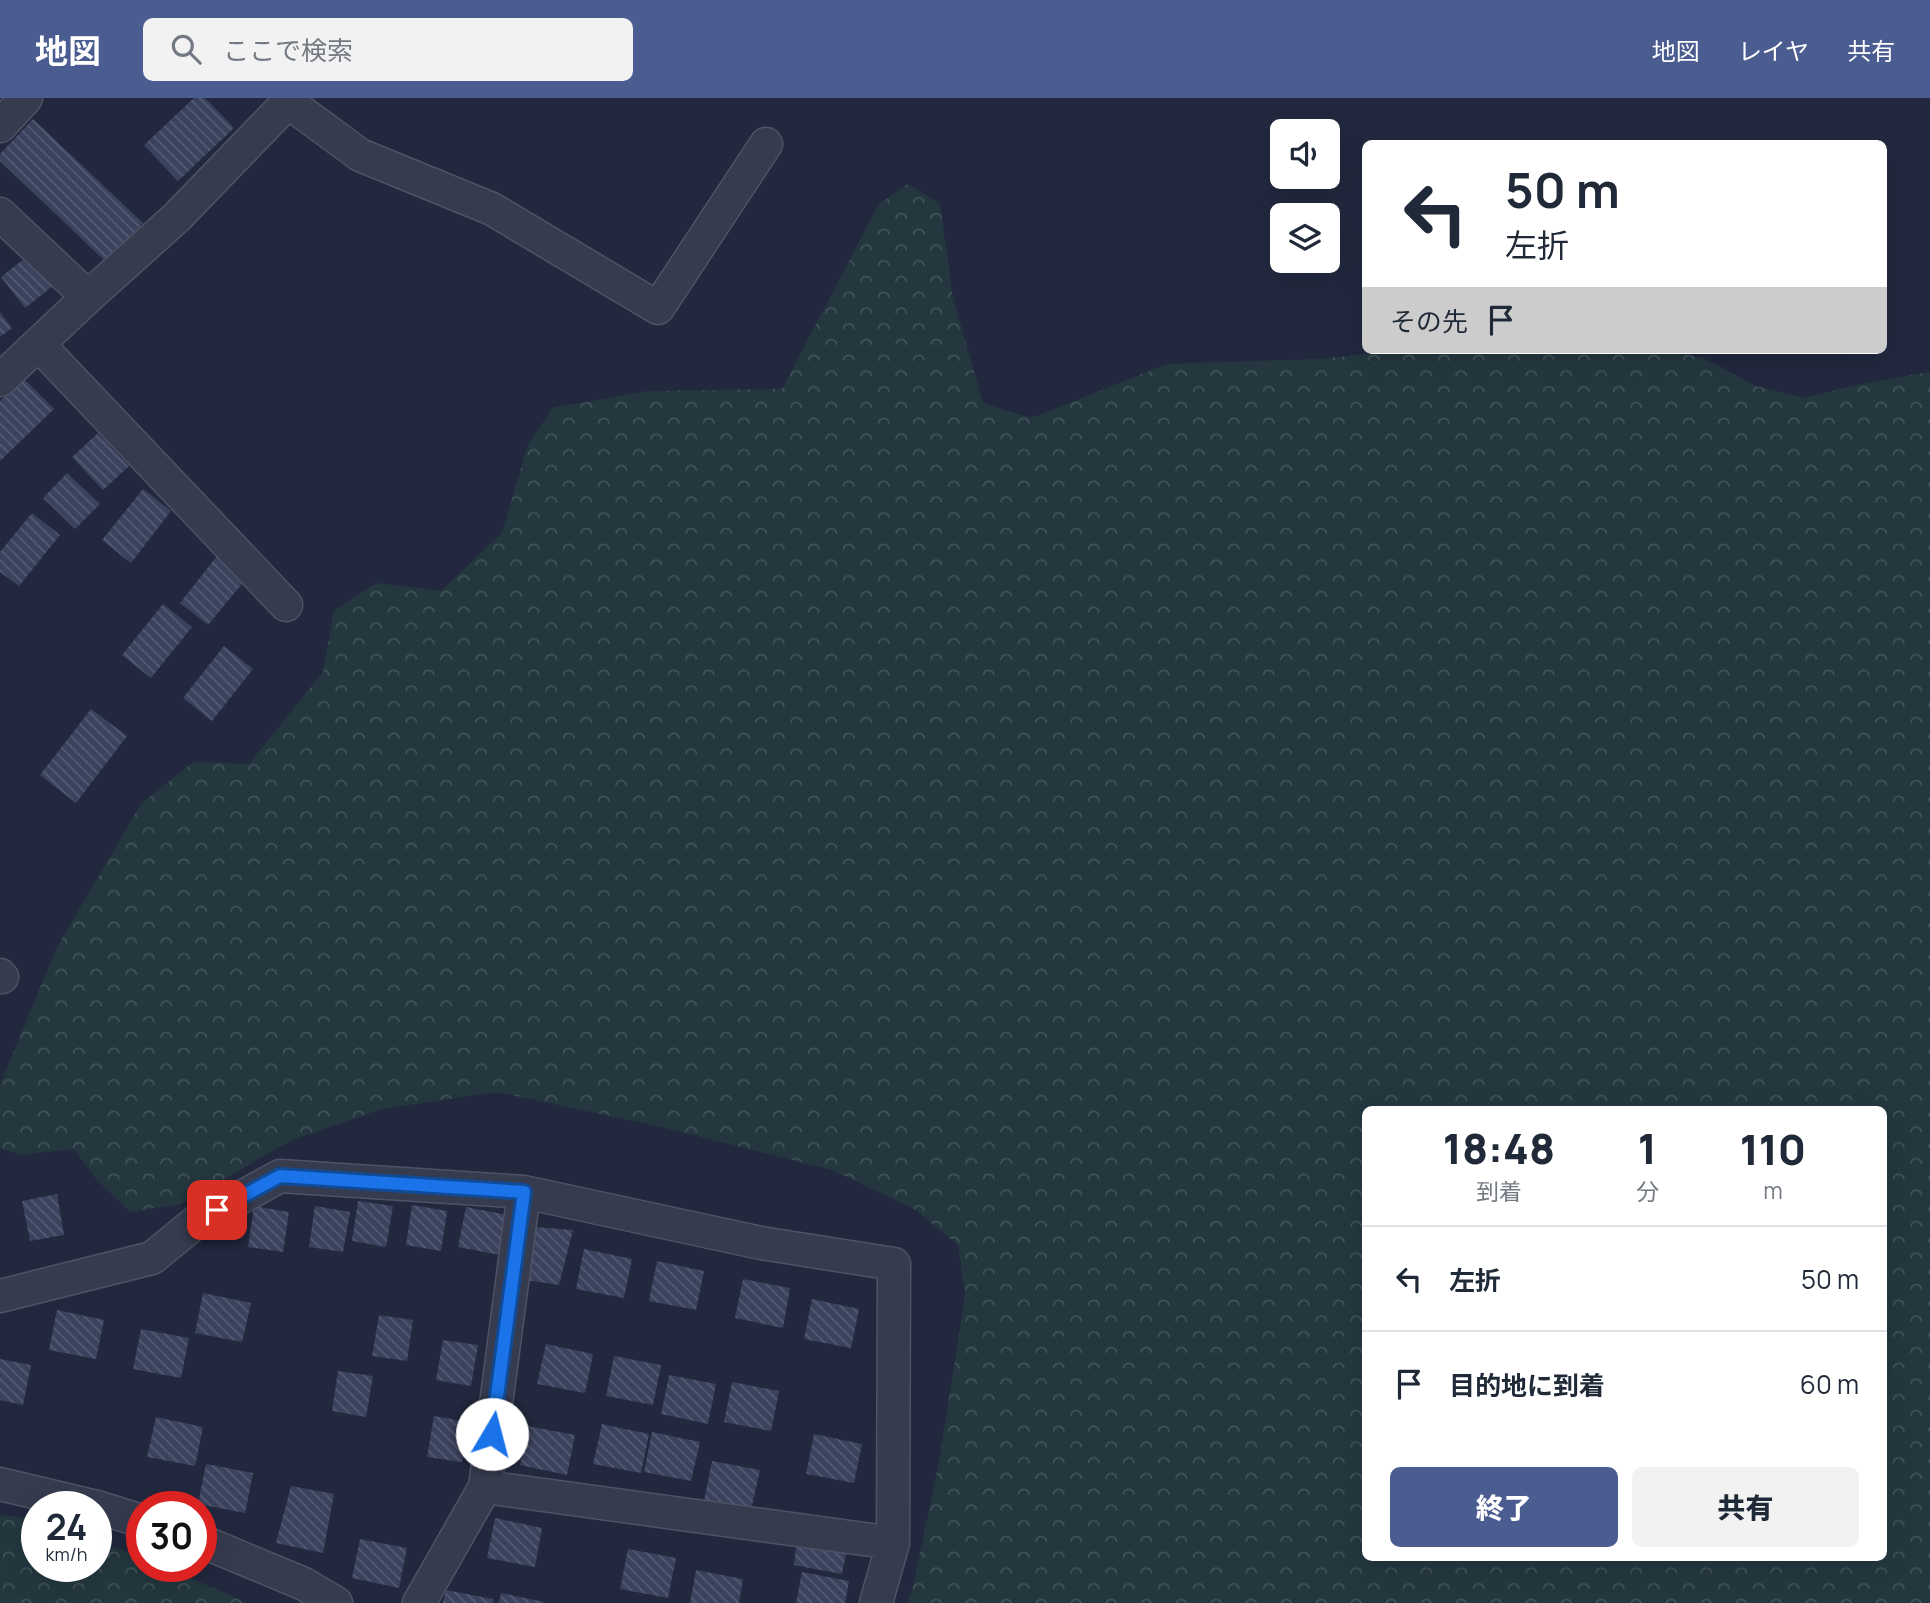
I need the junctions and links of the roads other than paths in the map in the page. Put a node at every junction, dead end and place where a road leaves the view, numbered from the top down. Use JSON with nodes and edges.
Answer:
{"nodes":[{"id":1,"x":26,"y":98,"type":"edge"},
{"id":2,"x":290,"y":100,"type":"edge"},
{"id":3,"x":0,"y":126,"type":"edge"},
{"id":4,"x":766,"y":144,"type":"dead end"},
{"id":5,"x":0,"y":214,"type":"edge"},
{"id":6,"x":88,"y":297,"type":"junction"},
{"id":7,"x":38,"y":344,"type":"junction"},
{"id":8,"x":0,"y":380,"type":"edge"},
{"id":9,"x":286,"y":605,"type":"dead end"},
{"id":10,"x":524,"y":1192,"type":"junction"},
{"id":11,"x":0,"y":1296,"type":"edge"},
{"id":12,"x":0,"y":1484,"type":"edge"},
{"id":13,"x":485,"y":1488,"type":"junction"},
{"id":14,"x":126,"y":1516,"type":"edge"},
{"id":15,"x":893,"y":1543,"type":"junction"},
{"id":16,"x":217,"y":1548,"type":"edge"},
{"id":17,"x":336,"y":1603,"type":"edge"},
{"id":18,"x":419,"y":1603,"type":"edge"},
{"id":19,"x":876,"y":1603,"type":"edge"}],
"edges":[{"from":1,"to":3,"type":"street"},
{"from":2,"to":4,"type":"street"},
{"from":2,"to":6,"type":"street"},
{"from":5,"to":6,"type":"street"},
{"from":6,"to":7,"type":"street"},
{"from":7,"to":8,"type":"street"},
{"from":7,"to":9,"type":"street"},
{"from":10,"to":11,"type":"street"},
{"from":10,"to":13,"type":"street"},
{"from":10,"to":15,"type":"street"},
{"from":12,"to":14,"type":"street"},
{"from":13,"to":15,"type":"street"},
{"from":13,"to":18,"type":"street"},
{"from":15,"to":19,"type":"street"},
{"from":16,"to":17,"type":"street"}]}
